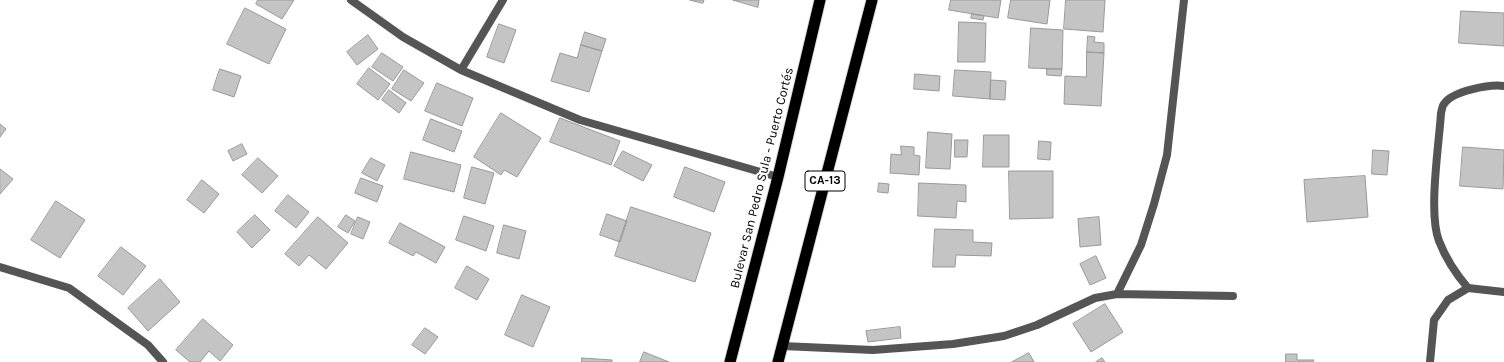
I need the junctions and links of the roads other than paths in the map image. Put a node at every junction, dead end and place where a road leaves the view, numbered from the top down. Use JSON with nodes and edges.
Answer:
{"nodes":[{"id":1,"x":351,"y":0,"type":"edge"},
{"id":2,"x":503,"y":0,"type":"edge"},
{"id":3,"x":820,"y":0,"type":"edge"},
{"id":4,"x":872,"y":0,"type":"edge"},
{"id":5,"x":1184,"y":0,"type":"edge"},
{"id":6,"x":461,"y":70,"type":"junction"},
{"id":7,"x":1504,"y":86,"type":"edge"},
{"id":8,"x":778,"y":177,"type":"junction"},
{"id":9,"x":0,"y":267,"type":"edge"},
{"id":10,"x":1468,"y":288,"type":"junction"},
{"id":11,"x":1504,"y":292,"type":"edge"},
{"id":12,"x":1117,"y":294,"type":"junction"},
{"id":13,"x":1232,"y":296,"type":"dead end"},
{"id":14,"x":782,"y":346,"type":"junction"},
{"id":15,"x":163,"y":362,"type":"edge"},
{"id":16,"x":730,"y":362,"type":"edge"},
{"id":17,"x":778,"y":362,"type":"edge"},
{"id":18,"x":1430,"y":362,"type":"edge"}],
"edges":[{"from":1,"to":6,"type":"street"},
{"from":2,"to":6,"type":"street"},
{"from":3,"to":8,"type":"highway","name":"Bulevar San Pedro Sula - Puerto Cortés"},
{"from":4,"to":14,"type":"highway","number":"CA-13"},
{"from":5,"to":12,"type":"street"},
{"from":6,"to":8,"type":"street"},
{"from":7,"to":10,"type":"street"},
{"from":8,"to":16,"type":"highway","name":"Bulevar San Pedro Sula - Puerto Cortés"},
{"from":9,"to":15,"type":"street"},
{"from":10,"to":11,"type":"street"},
{"from":10,"to":18,"type":"street"},
{"from":12,"to":13,"type":"street"},
{"from":12,"to":14,"type":"street"},
{"from":14,"to":17,"type":"highway","number":"CA-13"}]}
